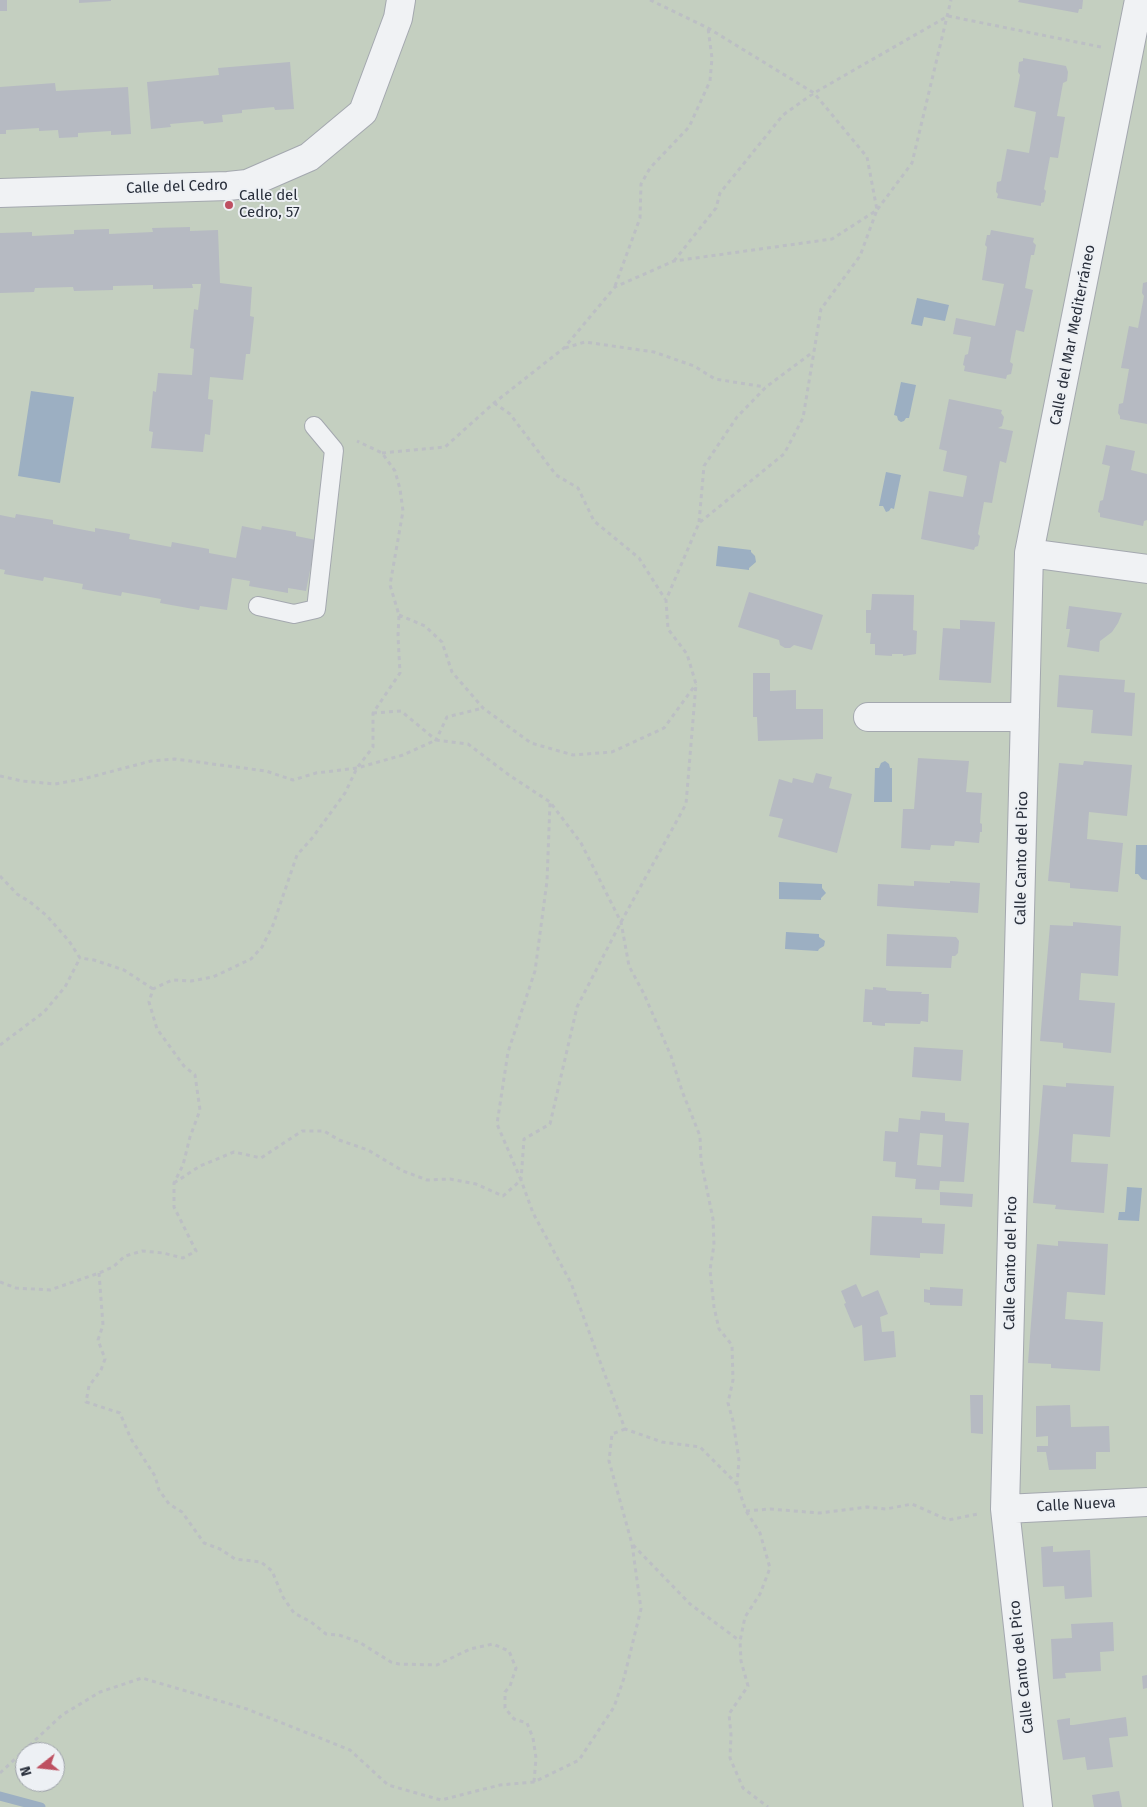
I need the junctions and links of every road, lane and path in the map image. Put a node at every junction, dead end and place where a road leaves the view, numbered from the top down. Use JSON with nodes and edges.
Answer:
{"nodes":[{"id":1,"x":401,"y":0,"type":"edge"},
{"id":2,"x":650,"y":0,"type":"edge"},
{"id":3,"x":951,"y":0,"type":"edge"},
{"id":4,"x":1139,"y":0,"type":"edge"},
{"id":5,"x":948,"y":16,"type":"junction"},
{"id":6,"x":708,"y":28,"type":"junction"},
{"id":7,"x":1129,"y":53,"type":"junction"},
{"id":8,"x":814,"y":93,"type":"junction"},
{"id":9,"x":0,"y":193,"type":"edge"},
{"id":10,"x":877,"y":210,"type":"junction"},
{"id":11,"x":674,"y":261,"type":"junction"},
{"id":12,"x":615,"y":287,"type":"junction"},
{"id":13,"x":564,"y":348,"type":"junction"},
{"id":14,"x":813,"y":352,"type":"junction"},
{"id":15,"x":766,"y":387,"type":"junction"},
{"id":16,"x":494,"y":403,"type":"junction"},
{"id":17,"x":314,"y":426,"type":"joint"},
{"id":18,"x":382,"y":454,"type":"junction"},
{"id":19,"x":699,"y":523,"type":"junction"},
{"id":20,"x":1029,"y":553,"type":"junction"},
{"id":21,"x":1147,"y":569,"type":"edge"},
{"id":22,"x":666,"y":600,"type":"junction"},
{"id":23,"x":258,"y":606,"type":"dead end"},
{"id":24,"x":399,"y":615,"type":"junction"},
{"id":25,"x":696,"y":684,"type":"junction"},
{"id":26,"x":483,"y":708,"type":"junction"},
{"id":27,"x":372,"y":713,"type":"junction"},
{"id":28,"x":868,"y":717,"type":"dead end"},
{"id":29,"x":1025,"y":717,"type":"junction"},
{"id":30,"x":436,"y":740,"type":"junction"},
{"id":31,"x":358,"y":768,"type":"junction"},
{"id":32,"x":0,"y":776,"type":"edge"},
{"id":33,"x":550,"y":802,"type":"junction"},
{"id":34,"x":0,"y":876,"type":"edge"},
{"id":35,"x":621,"y":922,"type":"junction"},
{"id":36,"x":80,"y":958,"type":"junction"},
{"id":37,"x":153,"y":988,"type":"junction"},
{"id":38,"x":0,"y":1046,"type":"edge"},
{"id":39,"x":521,"y":1180,"type":"junction"},
{"id":40,"x":174,"y":1183,"type":"junction"},
{"id":41,"x":99,"y":1273,"type":"junction"},
{"id":42,"x":0,"y":1282,"type":"edge"},
{"id":43,"x":625,"y":1429,"type":"junction"},
{"id":44,"x":737,"y":1484,"type":"junction"},
{"id":45,"x":1147,"y":1502,"type":"edge"},
{"id":46,"x":1005,"y":1509,"type":"junction"},
{"id":47,"x":746,"y":1510,"type":"junction"},
{"id":48,"x":632,"y":1544,"type":"junction"},
{"id":49,"x":740,"y":1641,"type":"junction"},
{"id":50,"x":0,"y":1774,"type":"edge"},
{"id":51,"x":534,"y":1782,"type":"junction"},
{"id":52,"x":768,"y":1807,"type":"edge"},
{"id":53,"x":1038,"y":1807,"type":"edge"}],
"edges":[{"from":1,"to":9,"type":"street","name":"Calle del Cedro"},
{"from":2,"to":6,"type":"path"},
{"from":3,"to":5,"type":"path"},
{"from":4,"to":7,"type":"street","name":"Calle del Mar Mediterráneo"},
{"from":5,"to":7,"type":"path"},
{"from":5,"to":8,"type":"path"},
{"from":5,"to":10,"type":"path"},
{"from":6,"to":8,"type":"path"},
{"from":6,"to":12,"type":"path"},
{"from":7,"to":20,"type":"street","name":"Calle del Mar Mediterráneo"},
{"from":8,"to":10,"type":"path"},
{"from":8,"to":11,"type":"path"},
{"from":10,"to":11,"type":"path"},
{"from":10,"to":14,"type":"path"},
{"from":11,"to":12,"type":"path"},
{"from":12,"to":13,"type":"path"},
{"from":13,"to":15,"type":"path"},
{"from":13,"to":16,"type":"path"},
{"from":14,"to":15,"type":"path"},
{"from":14,"to":19,"type":"path"},
{"from":15,"to":19,"type":"path"},
{"from":16,"to":18,"type":"path"},
{"from":16,"to":22,"type":"path"},
{"from":17,"to":18,"type":"path"},
{"from":17,"to":23,"type":"lane"},
{"from":18,"to":24,"type":"path"},
{"from":19,"to":22,"type":"path"},
{"from":20,"to":21,"type":"street"},
{"from":20,"to":29,"type":"street","name":"Calle Canto del Pico"},
{"from":22,"to":25,"type":"path"},
{"from":24,"to":26,"type":"path"},
{"from":24,"to":27,"type":"path"},
{"from":25,"to":26,"type":"path"},
{"from":25,"to":35,"type":"path"},
{"from":26,"to":30,"type":"path"},
{"from":27,"to":30,"type":"path"},
{"from":27,"to":31,"type":"path"},
{"from":28,"to":29,"type":"street"},
{"from":29,"to":46,"type":"street","name":"Calle Canto del Pico"},
{"from":30,"to":31,"type":"path"},
{"from":30,"to":33,"type":"path"},
{"from":31,"to":32,"type":"path"},
{"from":31,"to":37,"type":"path"},
{"from":33,"to":35,"type":"path"},
{"from":33,"to":39,"type":"path"},
{"from":34,"to":36,"type":"path"},
{"from":35,"to":39,"type":"path"},
{"from":35,"to":44,"type":"path"},
{"from":36,"to":37,"type":"path"},
{"from":36,"to":38,"type":"path"},
{"from":37,"to":40,"type":"path"},
{"from":39,"to":40,"type":"path"},
{"from":39,"to":43,"type":"path"},
{"from":40,"to":41,"type":"path"},
{"from":41,"to":42,"type":"path"},
{"from":41,"to":51,"type":"path"},
{"from":43,"to":44,"type":"path"},
{"from":43,"to":48,"type":"path"},
{"from":44,"to":47,"type":"path"},
{"from":45,"to":46,"type":"street","name":"Calle Nueva"},
{"from":46,"to":47,"type":"path"},
{"from":46,"to":53,"type":"street","name":"Calle Canto del Pico"},
{"from":47,"to":49,"type":"path"},
{"from":48,"to":49,"type":"path"},
{"from":48,"to":51,"type":"path"},
{"from":49,"to":52,"type":"path"},
{"from":50,"to":51,"type":"path"}]}
